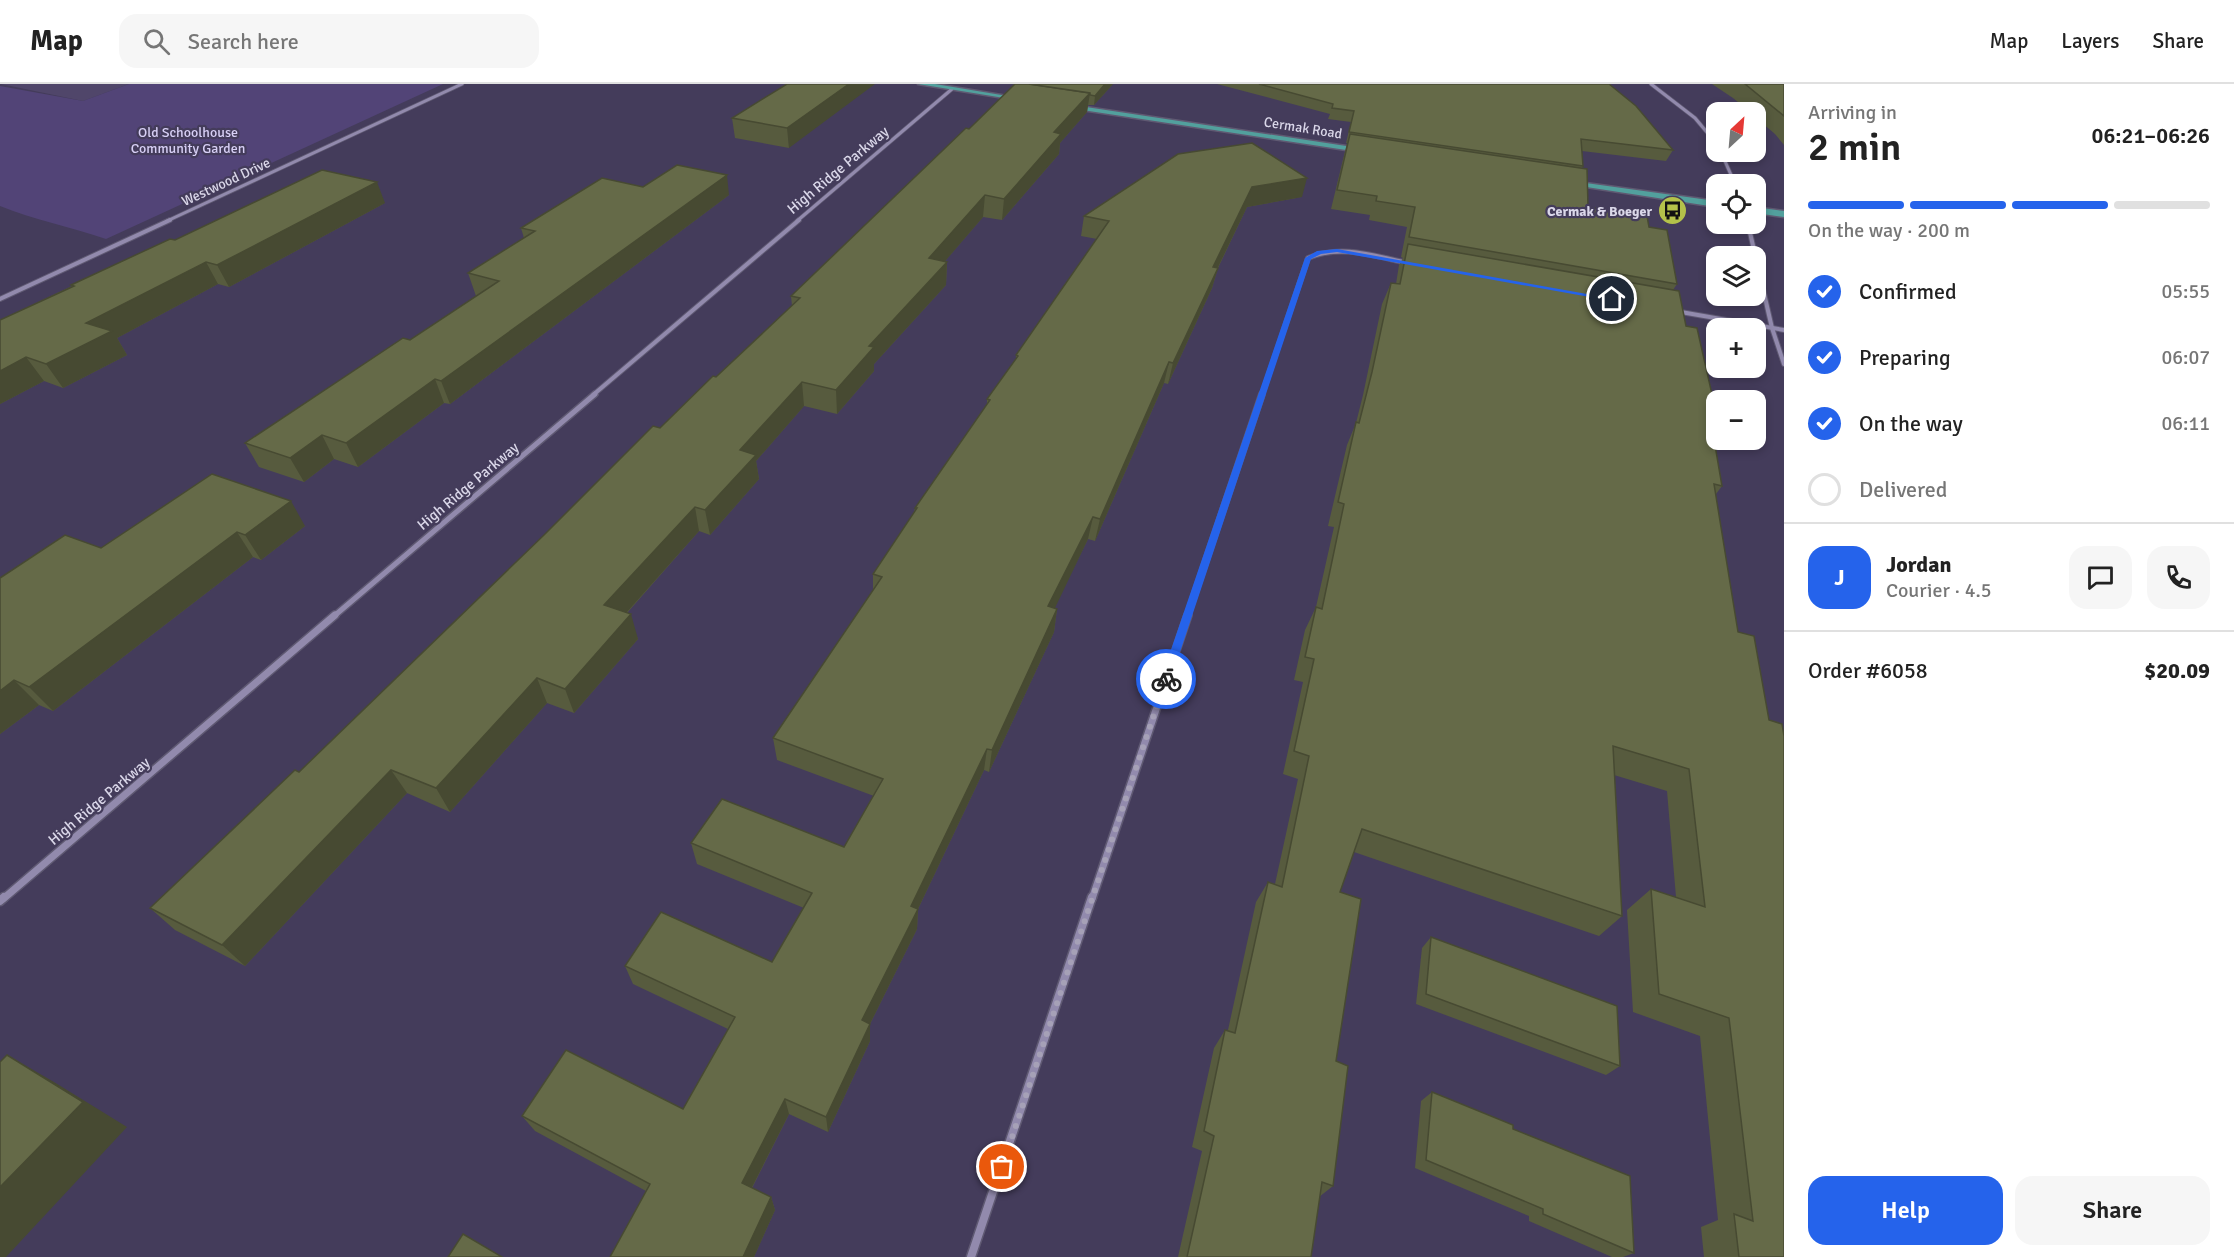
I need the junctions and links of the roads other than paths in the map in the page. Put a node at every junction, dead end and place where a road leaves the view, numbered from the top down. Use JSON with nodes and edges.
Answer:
{"nodes":[{"id":1,"x":462,"y":84,"type":"edge"},
{"id":2,"x":921,"y":84,"type":"edge"},
{"id":3,"x":1651,"y":84,"type":"edge"},
{"id":4,"x":952,"y":89,"type":"junction"},
{"id":5,"x":1032,"y":101,"type":"edge"},
{"id":6,"x":1055,"y":104,"type":"edge"},
{"id":7,"x":1706,"y":129,"type":"edge"},
{"id":8,"x":1370,"y":152,"type":"edge"},
{"id":9,"x":1557,"y":180,"type":"edge"},
{"id":10,"x":1706,"y":202,"type":"edge"},
{"id":11,"x":1766,"y":212,"type":"edge"},
{"id":12,"x":1784,"y":214,"type":"edge"},
{"id":13,"x":1750,"y":234,"type":"edge"},
{"id":14,"x":1410,"y":263,"type":"edge"},
{"id":15,"x":0,"y":299,"type":"edge"},
{"id":16,"x":1666,"y":309,"type":"edge"},
{"id":17,"x":1772,"y":328,"type":"junction"},
{"id":18,"x":1784,"y":330,"type":"edge"},
{"id":19,"x":1784,"y":364,"type":"edge"},
{"id":20,"x":0,"y":901,"type":"edge"},
{"id":21,"x":972,"y":1257,"type":"edge"}],
"edges":[{"from":1,"to":15,"type":"street","name":"Westwood Drive"},
{"from":2,"to":4,"type":"main road"},
{"from":3,"to":7,"type":"street"},
{"from":4,"to":5,"type":"main road"},
{"from":4,"to":20,"type":"street","name":"High Ridge Parkway"},
{"from":6,"to":8,"type":"main road","name":"Cermak Road"},
{"from":9,"to":10,"type":"main road"},
{"from":11,"to":12,"type":"main road"},
{"from":13,"to":17,"type":"street"},
{"from":14,"to":21,"type":"street"},
{"from":16,"to":17,"type":"street"},
{"from":17,"to":18,"type":"street"},
{"from":17,"to":19,"type":"street"}]}
